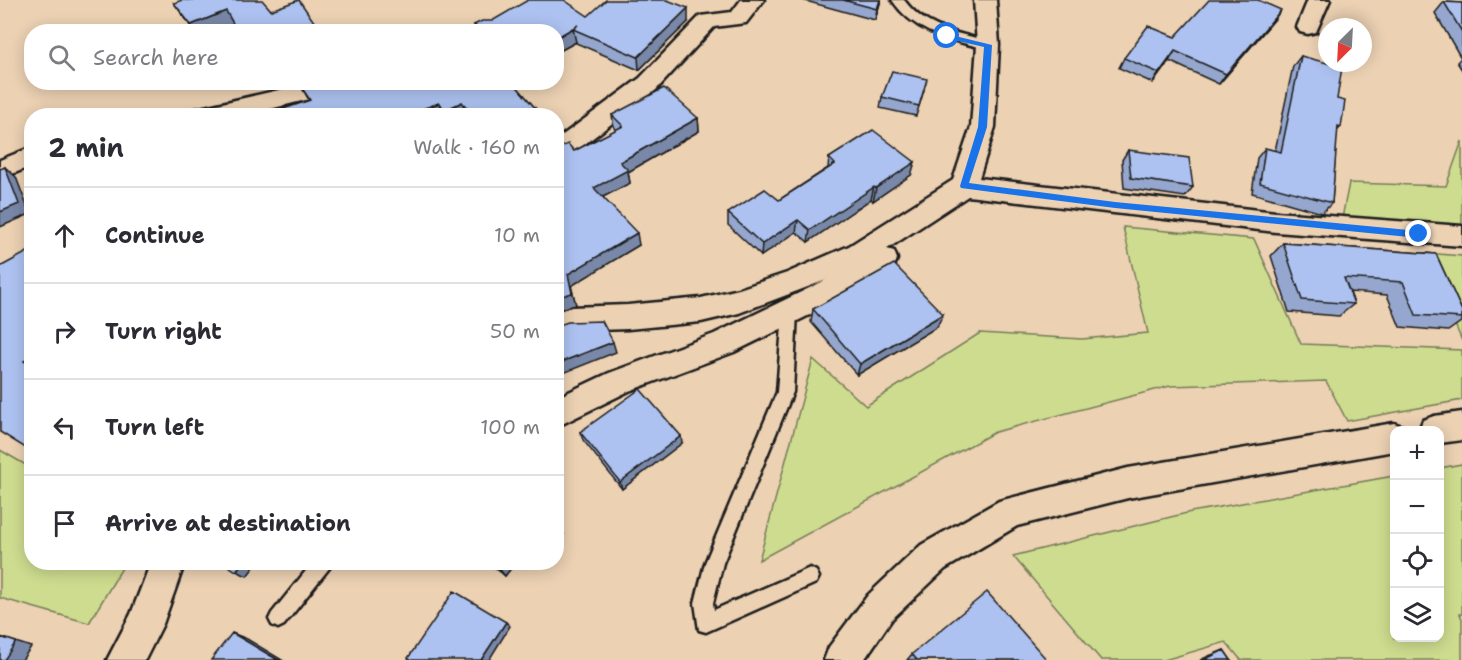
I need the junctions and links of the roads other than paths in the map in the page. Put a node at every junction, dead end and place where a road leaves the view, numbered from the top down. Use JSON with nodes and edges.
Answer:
{"nodes":[{"id":1,"x":753,"y":0,"type":"edge"},
{"id":2,"x":897,"y":0,"type":"edge"},
{"id":3,"x":985,"y":0,"type":"edge"},
{"id":4,"x":1319,"y":0,"type":"edge"},
{"id":5,"x":1308,"y":27,"type":"dead end"},
{"id":6,"x":988,"y":45,"type":"junction"},
{"id":7,"x":326,"y":90,"type":"edge"},
{"id":8,"x":287,"y":107,"type":"edge"},
{"id":9,"x":564,"y":147,"type":"edge"},
{"id":10,"x":24,"y":160,"type":"edge"},
{"id":11,"x":0,"y":170,"type":"edge"},
{"id":12,"x":955,"y":192,"type":"junction"},
{"id":13,"x":1462,"y":236,"type":"edge"},
{"id":14,"x":790,"y":312,"type":"junction"},
{"id":15,"x":564,"y":321,"type":"edge"},
{"id":16,"x":564,"y":409,"type":"edge"},
{"id":17,"x":1462,"y":426,"type":"edge"},
{"id":18,"x":1444,"y":429,"type":"edge"},
{"id":19,"x":1390,"y":438,"type":"edge"},
{"id":20,"x":165,"y":570,"type":"edge"},
{"id":21,"x":318,"y":570,"type":"edge"},
{"id":22,"x":810,"y":577,"type":"dead end"},
{"id":23,"x":278,"y":619,"type":"dead end"},
{"id":24,"x":125,"y":660,"type":"edge"},
{"id":25,"x":842,"y":660,"type":"edge"}],
"edges":[{"from":1,"to":9,"type":"street"},
{"from":2,"to":6,"type":"lane"},
{"from":3,"to":6,"type":"street"},
{"from":4,"to":5,"type":"street"},
{"from":6,"to":12,"type":"street"},
{"from":7,"to":8,"type":"street"},
{"from":10,"to":11,"type":"street"},
{"from":12,"to":13,"type":"street"},
{"from":12,"to":14,"type":"street"},
{"from":12,"to":15,"type":"street"},
{"from":14,"to":16,"type":"street"},
{"from":14,"to":22,"type":"lane"},
{"from":17,"to":18,"type":"street"},
{"from":19,"to":25,"type":"street"},
{"from":20,"to":24,"type":"street"},
{"from":21,"to":23,"type":"lane"}]}
